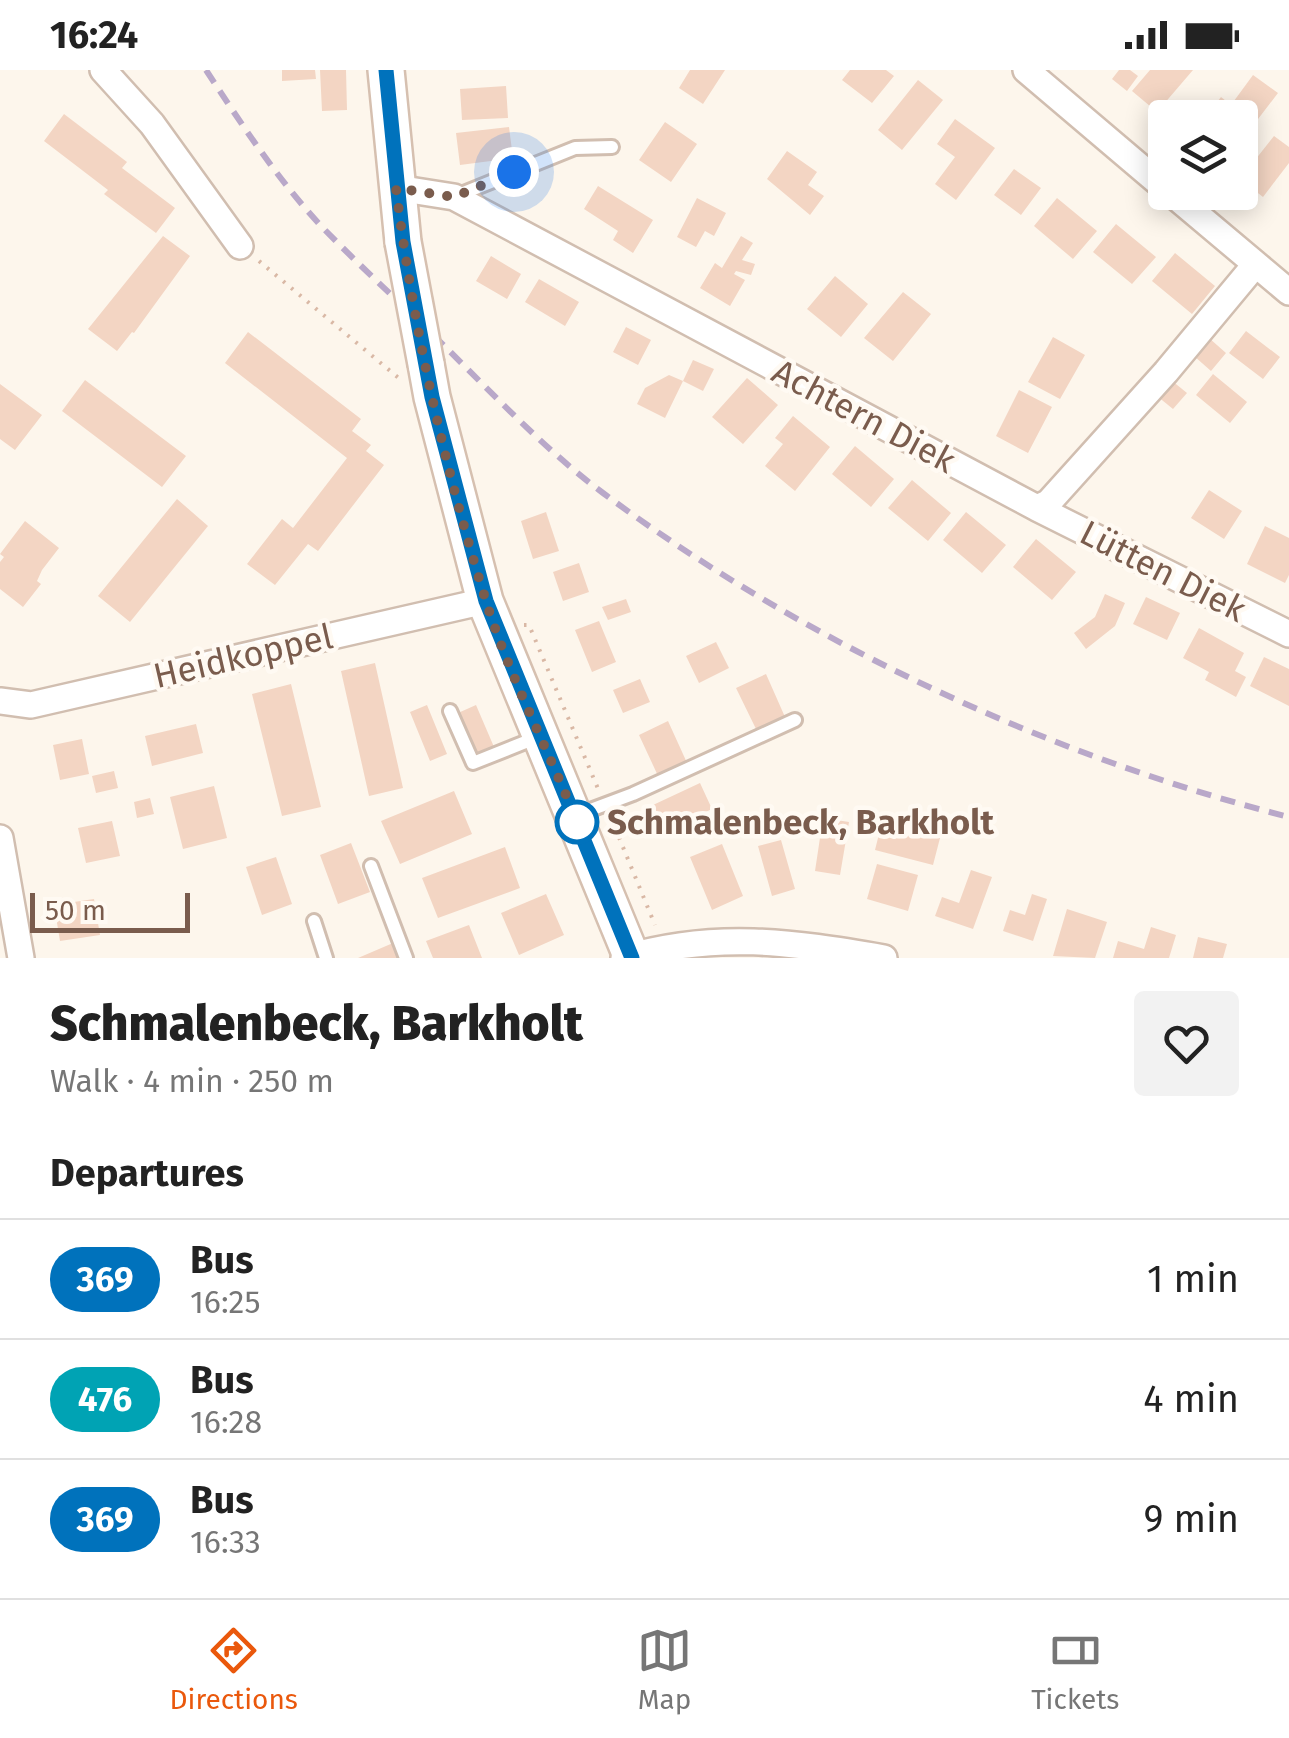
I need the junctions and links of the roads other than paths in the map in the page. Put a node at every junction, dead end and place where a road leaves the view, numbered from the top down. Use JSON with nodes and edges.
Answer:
{"nodes":[{"id":1,"x":103,"y":70,"type":"edge"},
{"id":2,"x":386,"y":70,"type":"edge"},
{"id":3,"x":1026,"y":70,"type":"edge"},
{"id":4,"x":612,"y":147,"type":"dead end"},
{"id":5,"x":1148,"y":173,"type":"edge"},
{"id":6,"x":396,"y":188,"type":"junction"},
{"id":7,"x":454,"y":197,"type":"junction"},
{"id":8,"x":1191,"y":210,"type":"edge"},
{"id":9,"x":240,"y":246,"type":"road end"},
{"id":10,"x":1255,"y":266,"type":"junction"},
{"id":11,"x":1289,"y":292,"type":"edge"},
{"id":12,"x":1038,"y":508,"type":"junction"},
{"id":13,"x":490,"y":612,"type":"junction"},
{"id":14,"x":1289,"y":634,"type":"edge"},
{"id":15,"x":0,"y":701,"type":"edge"},
{"id":16,"x":450,"y":711,"type":"dead end"},
{"id":17,"x":795,"y":720,"type":"dead end"},
{"id":18,"x":540,"y":736,"type":"junction"},
{"id":19,"x":590,"y":810,"type":"junction"},
{"id":20,"x":0,"y":838,"type":"edge"},
{"id":21,"x":371,"y":866,"type":"dead end"},
{"id":22,"x":314,"y":921,"type":"dead end"},
{"id":23,"x":637,"y":955,"type":"edge"},
{"id":24,"x":21,"y":958,"type":"edge"},
{"id":25,"x":326,"y":958,"type":"edge"},
{"id":26,"x":406,"y":958,"type":"edge"},
{"id":27,"x":884,"y":958,"type":"edge"}],
"edges":[{"from":1,"to":9,"type":"street"},
{"from":2,"to":6,"type":"street"},
{"from":3,"to":5,"type":"street"},
{"from":4,"to":7,"type":"lane"},
{"from":6,"to":7,"type":"street","name":"Achtern Diek"},
{"from":6,"to":13,"type":"street","bridge":true},
{"from":7,"to":12,"type":"street","name":"Achtern Diek"},
{"from":8,"to":10,"type":"street"},
{"from":10,"to":11,"type":"street"},
{"from":10,"to":12,"type":"street"},
{"from":12,"to":14,"type":"street","name":"Lütten Diek"},
{"from":13,"to":15,"type":"street","name":"Heidkoppel"},
{"from":13,"to":18,"type":"street"},
{"from":16,"to":18,"type":"lane"},
{"from":17,"to":19,"type":"lane"},
{"from":18,"to":19,"type":"street"},
{"from":19,"to":23,"type":"street"},
{"from":20,"to":24,"type":"street"},
{"from":21,"to":26,"type":"lane"},
{"from":22,"to":25,"type":"lane"},
{"from":23,"to":27,"type":"street"}]}
